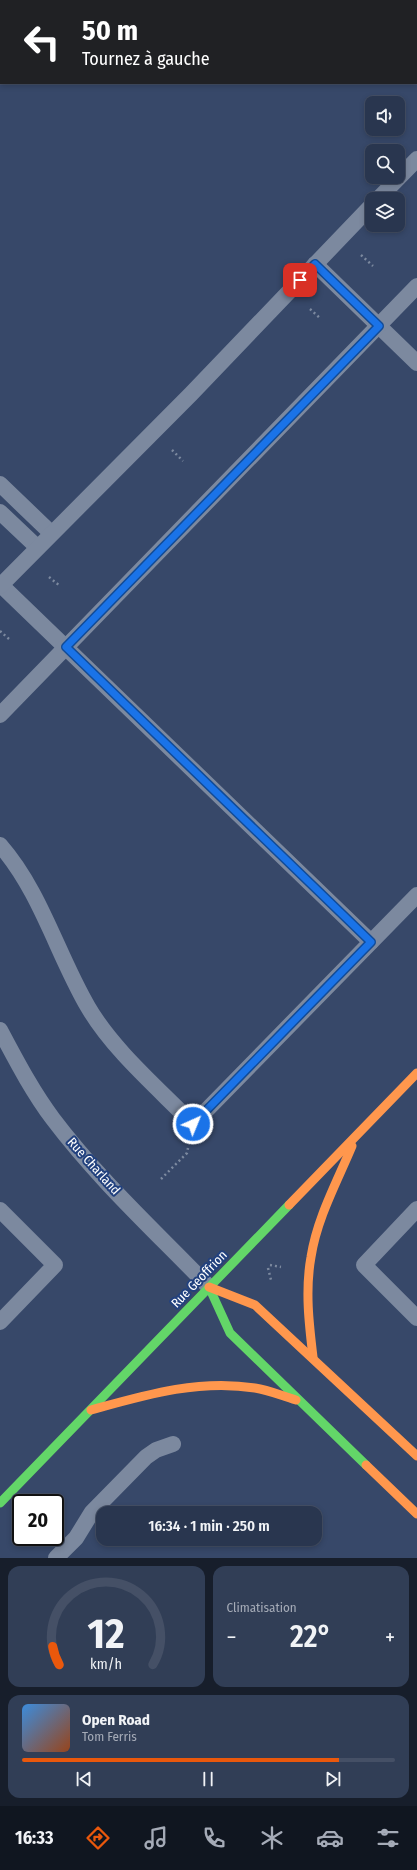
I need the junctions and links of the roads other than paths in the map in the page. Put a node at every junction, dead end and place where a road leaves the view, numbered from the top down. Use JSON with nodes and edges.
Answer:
{"nodes":[{"id":1,"x":417,"y":159,"type":"edge"},
{"id":2,"x":385,"y":192,"type":"edge"},
{"id":3,"x":365,"y":212,"type":"edge"},
{"id":4,"x":315,"y":264,"type":"junction"},
{"id":5,"x":417,"y":286,"type":"edge"},
{"id":6,"x":379,"y":326,"type":"junction"},
{"id":7,"x":417,"y":363,"type":"edge"},
{"id":8,"x":0,"y":484,"type":"edge"},
{"id":9,"x":0,"y":512,"type":"edge"},
{"id":10,"x":51,"y":533,"type":"junction"},
{"id":11,"x":37,"y":547,"type":"junction"},
{"id":12,"x":1,"y":585,"type":"edge"},
{"id":13,"x":66,"y":647,"type":"junction"},
{"id":14,"x":0,"y":715,"type":"edge"},
{"id":15,"x":0,"y":845,"type":"edge"},
{"id":16,"x":417,"y":895,"type":"edge"},
{"id":17,"x":371,"y":942,"type":"junction"},
{"id":18,"x":0,"y":1030,"type":"edge"},
{"id":19,"x":417,"y":1073,"type":"edge"},
{"id":20,"x":355,"y":1137,"type":"junction"},
{"id":21,"x":417,"y":1209,"type":"edge"},
{"id":22,"x":0,"y":1210,"type":"edge"},
{"id":23,"x":208,"y":1287,"type":"junction"},
{"id":24,"x":417,"y":1318,"type":"edge"},
{"id":25,"x":0,"y":1322,"type":"edge"},
{"id":26,"x":313,"y":1357,"type":"junction"},
{"id":27,"x":299,"y":1401,"type":"junction"},
{"id":28,"x":90,"y":1410,"type":"junction"},
{"id":29,"x":173,"y":1444,"type":"dead end"},
{"id":30,"x":417,"y":1456,"type":"edge"},
{"id":31,"x":0,"y":1503,"type":"edge"},
{"id":32,"x":417,"y":1514,"type":"edge"},
{"id":33,"x":56,"y":1558,"type":"edge"}],
"edges":[{"from":1,"to":2,"type":"lane"},
{"from":3,"to":4,"type":"lane"},
{"from":4,"to":6,"type":"lane"},
{"from":4,"to":10,"type":"lane"},
{"from":5,"to":6,"type":"lane"},
{"from":6,"to":7,"type":"lane"},
{"from":6,"to":13,"type":"lane"},
{"from":8,"to":10,"type":"lane"},
{"from":9,"to":11,"type":"lane"},
{"from":10,"to":11,"type":"lane"},
{"from":11,"to":12,"type":"lane"},
{"from":12,"to":13,"type":"lane"},
{"from":13,"to":14,"type":"lane"},
{"from":13,"to":17,"type":"lane"},
{"from":15,"to":17,"type":"lane"},
{"from":16,"to":17,"type":"lane"},
{"from":18,"to":23,"type":"lane","name":"Rue Charland"},
{"from":19,"to":20,"type":"main road","name":"Rue Geoffrion"},
{"from":20,"to":23,"type":"main road","name":"Rue Geoffrion"},
{"from":20,"to":26,"type":"main road"},
{"from":21,"to":24,"type":"lane"},
{"from":22,"to":25,"type":"lane"},
{"from":23,"to":26,"type":"main road"},
{"from":23,"to":27,"type":"main road"},
{"from":23,"to":28,"type":"main road","name":"Rue Geoffrion"},
{"from":26,"to":30,"type":"main road"},
{"from":27,"to":28,"type":"main road"},
{"from":27,"to":32,"type":"main road"},
{"from":28,"to":31,"type":"main road","name":"Rue Geoffrion"},
{"from":29,"to":33,"type":"lane"}]}
